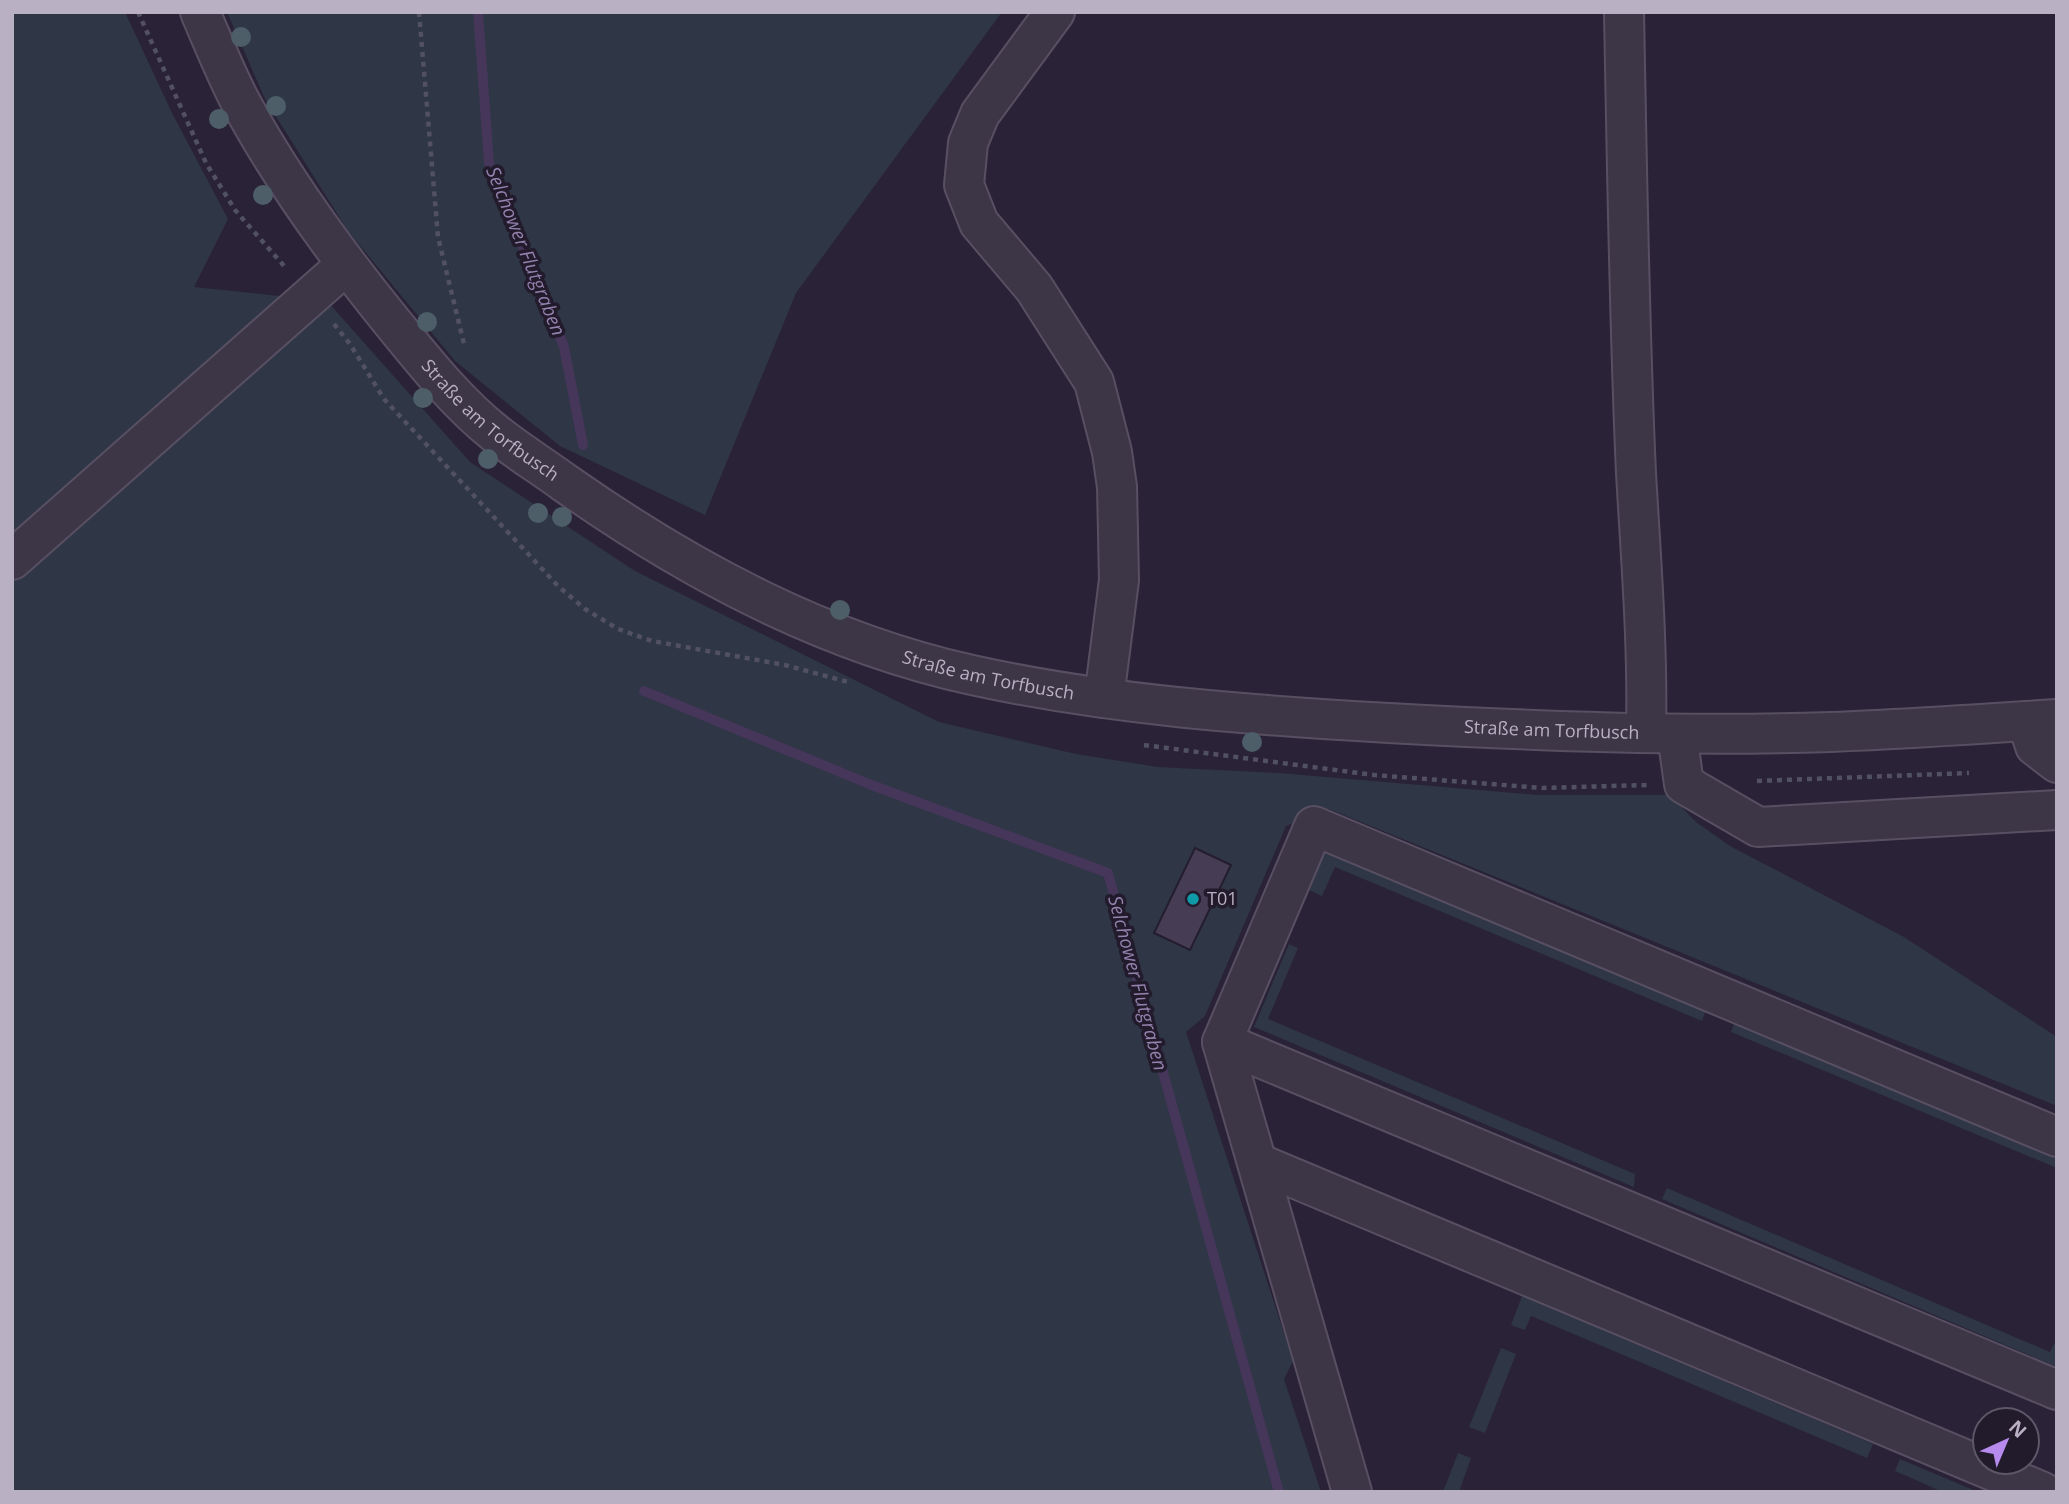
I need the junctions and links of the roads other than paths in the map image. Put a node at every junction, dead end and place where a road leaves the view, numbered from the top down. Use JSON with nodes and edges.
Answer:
{"nodes":[{"id":1,"x":200,"y":12,"type":"edge"},
{"id":2,"x":1055,"y":12,"type":"edge"},
{"id":3,"x":1623,"y":12,"type":"edge"},
{"id":4,"x":346,"y":265,"type":"junction"},
{"id":5,"x":12,"y":560,"type":"edge"},
{"id":6,"x":1104,"y":698,"type":"junction"},
{"id":7,"x":2042,"y":720,"type":"edge"},
{"id":8,"x":1662,"y":733,"type":"junction"},
{"id":9,"x":2057,"y":763,"type":"edge"},
{"id":10,"x":2057,"y":810,"type":"edge"},
{"id":11,"x":1222,"y":1042,"type":"junction"},
{"id":12,"x":2057,"y":1137,"type":"edge"},
{"id":13,"x":1258,"y":1163,"type":"junction"},
{"id":14,"x":2057,"y":1390,"type":"edge"},
{"id":15,"x":1352,"y":1492,"type":"edge"},
{"id":16,"x":2043,"y":1492,"type":"edge"}],
"edges":[{"from":1,"to":4,"type":"street","name":"Straße am Torfbusch"},
{"from":2,"to":6,"type":"street"},
{"from":3,"to":8,"type":"street"},
{"from":4,"to":5,"type":"street"},
{"from":4,"to":6,"type":"street","name":"Straße am Torfbusch"},
{"from":6,"to":8,"type":"street","name":"Straße am Torfbusch"},
{"from":7,"to":8,"type":"street","name":"Straße am Torfbusch"},
{"from":7,"to":9,"type":"street"},
{"from":8,"to":10,"type":"street"},
{"from":11,"to":12,"type":"street"},
{"from":11,"to":13,"type":"street"},
{"from":11,"to":14,"type":"street"},
{"from":13,"to":15,"type":"street"},
{"from":13,"to":16,"type":"street"}]}
